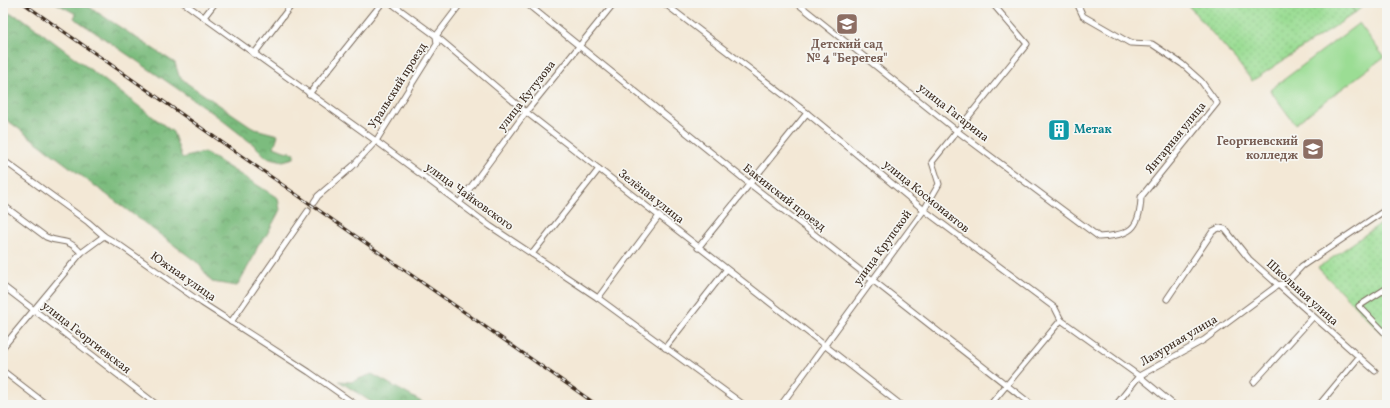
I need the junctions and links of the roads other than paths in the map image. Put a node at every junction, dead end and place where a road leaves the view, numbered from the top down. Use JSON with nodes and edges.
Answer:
{"nodes":[{"id":1,"x":184,"y":3,"type":"edge"},
{"id":2,"x":214,"y":3,"type":"edge"},
{"id":3,"x":294,"y":3,"type":"edge"},
{"id":4,"x":382,"y":3,"type":"edge"},
{"id":5,"x":391,"y":3,"type":"edge"},
{"id":6,"x":461,"y":3,"type":"edge"},
{"id":7,"x":526,"y":3,"type":"edge"},
{"id":8,"x":614,"y":3,"type":"edge"},
{"id":9,"x":664,"y":3,"type":"edge"},
{"id":10,"x":797,"y":3,"type":"edge"},
{"id":11,"x":992,"y":3,"type":"edge"},
{"id":12,"x":1077,"y":3,"type":"edge"},
{"id":13,"x":204,"y":17,"type":"junction"},
{"id":14,"x":436,"y":36,"type":"junction"},
{"id":15,"x":580,"y":46,"type":"junction"},
{"id":16,"x":254,"y":54,"type":"junction"},
{"id":17,"x":309,"y":94,"type":"junction"},
{"id":18,"x":526,"y":112,"type":"junction"},
{"id":19,"x":807,"y":113,"type":"junction"},
{"id":20,"x":957,"y":131,"type":"junction"},
{"id":21,"x":376,"y":141,"type":"junction"},
{"id":22,"x":3,"y":160,"type":"edge"},
{"id":23,"x":599,"y":169,"type":"junction"},
{"id":24,"x":750,"y":184,"type":"junction"},
{"id":25,"x":314,"y":202,"type":"tunnel mouth"},
{"id":26,"x":459,"y":203,"type":"junction"},
{"id":27,"x":3,"y":205,"type":"edge"},
{"id":28,"x":1387,"y":209,"type":"edge"},
{"id":29,"x":924,"y":210,"type":"junction"},
{"id":30,"x":308,"y":211,"type":"tunnel mouth"},
{"id":31,"x":659,"y":216,"type":"junction"},
{"id":32,"x":104,"y":236,"type":"junction"},
{"id":33,"x":1099,"y":237,"type":"joint"},
{"id":34,"x":698,"y":248,"type":"junction"},
{"id":35,"x":81,"y":253,"type":"junction"},
{"id":36,"x":532,"y":254,"type":"junction"},
{"id":37,"x":726,"y":270,"type":"junction"},
{"id":38,"x":872,"y":279,"type":"junction"},
{"id":39,"x":1278,"y":285,"type":"junction"},
{"id":40,"x":3,"y":286,"type":"edge"},
{"id":41,"x":1387,"y":288,"type":"edge"},
{"id":42,"x":598,"y":298,"type":"junction"},
{"id":43,"x":1167,"y":299,"type":"dead end"},
{"id":44,"x":33,"y":310,"type":"junction"},
{"id":45,"x":1313,"y":317,"type":"junction"},
{"id":46,"x":1061,"y":320,"type":"junction"},
{"id":47,"x":231,"y":322,"type":"junction"},
{"id":48,"x":1387,"y":333,"type":"edge"},
{"id":49,"x":3,"y":347,"type":"edge"},
{"id":50,"x":825,"y":347,"type":"junction"},
{"id":51,"x":665,"y":348,"type":"junction"},
{"id":52,"x":1359,"y":357,"type":"junction"},
{"id":53,"x":3,"y":371,"type":"edge"},
{"id":54,"x":1375,"y":371,"type":"dead end"},
{"id":55,"x":1139,"y":376,"type":"junction"},
{"id":56,"x":1254,"y":382,"type":"dead end"},
{"id":57,"x":1007,"y":385,"type":"junction"},
{"id":58,"x":47,"y":405,"type":"edge"},
{"id":59,"x":157,"y":405,"type":"edge"},
{"id":60,"x":356,"y":405,"type":"edge"},
{"id":61,"x":744,"y":405,"type":"edge"},
{"id":62,"x":781,"y":405,"type":"edge"},
{"id":63,"x":901,"y":405,"type":"edge"},
{"id":64,"x":990,"y":405,"type":"edge"},
{"id":65,"x":1032,"y":405,"type":"edge"},
{"id":66,"x":1116,"y":405,"type":"edge"},
{"id":67,"x":1174,"y":405,"type":"edge"},
{"id":68,"x":1320,"y":405,"type":"edge"}],
"edges":[{"from":1,"to":13,"type":"street","name":"улица Чайковского"},
{"from":2,"to":13,"type":"street"},
{"from":3,"to":16,"type":"street"},
{"from":4,"to":17,"type":"street"},
{"from":5,"to":14,"type":"street","name":"Зелёная улица"},
{"from":6,"to":14,"type":"street","name":"Уральский проезд"},
{"from":7,"to":15,"type":"street","name":"Бакинский проезд"},
{"from":8,"to":15,"type":"street","name":"улица Кутузова"},
{"from":9,"to":19,"type":"street","name":"улица Космонавтов"},
{"from":10,"to":20,"type":"street","name":"улица Гагарина"},
{"from":11,"to":20,"type":"street","name":"улица Крупской"},
{"from":12,"to":33,"type":"street","name":"Янтарная улица"},
{"from":13,"to":16,"type":"street","name":"улица Чайковского"},
{"from":14,"to":18,"type":"street","name":"Зелёная улица"},
{"from":14,"to":21,"type":"street","name":"Уральский проезд"},
{"from":15,"to":18,"type":"street","name":"улица Кутузова"},
{"from":15,"to":24,"type":"street","name":"Бакинский проезд"},
{"from":16,"to":17,"type":"street","name":"улица Чайковского"},
{"from":17,"to":21,"type":"street","name":"улица Чайковского"},
{"from":18,"to":23,"type":"street","name":"Зелёная улица"},
{"from":18,"to":26,"type":"street","name":"улица Кутузова"},
{"from":19,"to":24,"type":"street"},
{"from":19,"to":29,"type":"street","name":"улица Космонавтов"},
{"from":20,"to":29,"type":"street","name":"улица Крупской"},
{"from":20,"to":33,"type":"street","name":"улица Гагарина"},
{"from":21,"to":25,"type":"street","name":"Уральский проезд"},
{"from":21,"to":26,"type":"street","name":"улица Чайковского"},
{"from":22,"to":32,"type":"street","name":"Южная улица"},
{"from":23,"to":31,"type":"street","name":"Зелёная улица"},
{"from":23,"to":36,"type":"street"},
{"from":24,"to":34,"type":"street"},
{"from":24,"to":38,"type":"street","name":"Бакинский проезд"},
{"from":26,"to":36,"type":"street","name":"улица Чайковского"},
{"from":27,"to":35,"type":"street"},
{"from":28,"to":39,"type":"street","name":"Лазурная улица"},
{"from":29,"to":38,"type":"street","name":"улица Крупской"},
{"from":29,"to":46,"type":"street","name":"улица Космонавтов"},
{"from":30,"to":47,"type":"street"},
{"from":31,"to":34,"type":"street","name":"Зелёная улица"},
{"from":31,"to":42,"type":"street"},
{"from":32,"to":35,"type":"street"},
{"from":32,"to":47,"type":"street","name":"Южная улица"},
{"from":34,"to":37,"type":"street","name":"Зелёная улица"},
{"from":35,"to":44,"type":"street"},
{"from":36,"to":42,"type":"street","name":"улица Чайковского"},
{"from":37,"to":50,"type":"street","name":"Зелёная улица"},
{"from":37,"to":51,"type":"street"},
{"from":38,"to":50,"type":"street","name":"улица Крупской"},
{"from":38,"to":57,"type":"street","name":"Бакинский проезд"},
{"from":39,"to":43,"type":"street","name":"Школьная улица"},
{"from":39,"to":45,"type":"street","name":"Школьная улица"},
{"from":39,"to":55,"type":"street","name":"Лазурная улица"},
{"from":40,"to":44,"type":"street","name":"улица Георгиевская"},
{"from":41,"to":48,"type":"street"},
{"from":42,"to":51,"type":"street","name":"улица Чайковского"},
{"from":44,"to":49,"type":"street"},
{"from":44,"to":59,"type":"street","name":"улица Георгиевская"},
{"from":45,"to":52,"type":"street","name":"Школьная улица"},
{"from":45,"to":56,"type":"street"},
{"from":46,"to":55,"type":"street","name":"улица Космонавтов"},
{"from":46,"to":57,"type":"street"},
{"from":47,"to":60,"type":"street","name":"Южная улица"},
{"from":50,"to":62,"type":"street","name":"улица Крупской"},
{"from":50,"to":63,"type":"street","name":"Зелёная улица"},
{"from":51,"to":61,"type":"street","name":"улица Чайковского"},
{"from":52,"to":54,"type":"street","name":"Школьная улица"},
{"from":52,"to":68,"type":"street"},
{"from":53,"to":58,"type":"street"},
{"from":55,"to":66,"type":"street","name":"Лазурная улица"},
{"from":55,"to":67,"type":"street","name":"улица Космонавтов"},
{"from":57,"to":64,"type":"street"},
{"from":57,"to":65,"type":"street","name":"Бакинский проезд"}]}
